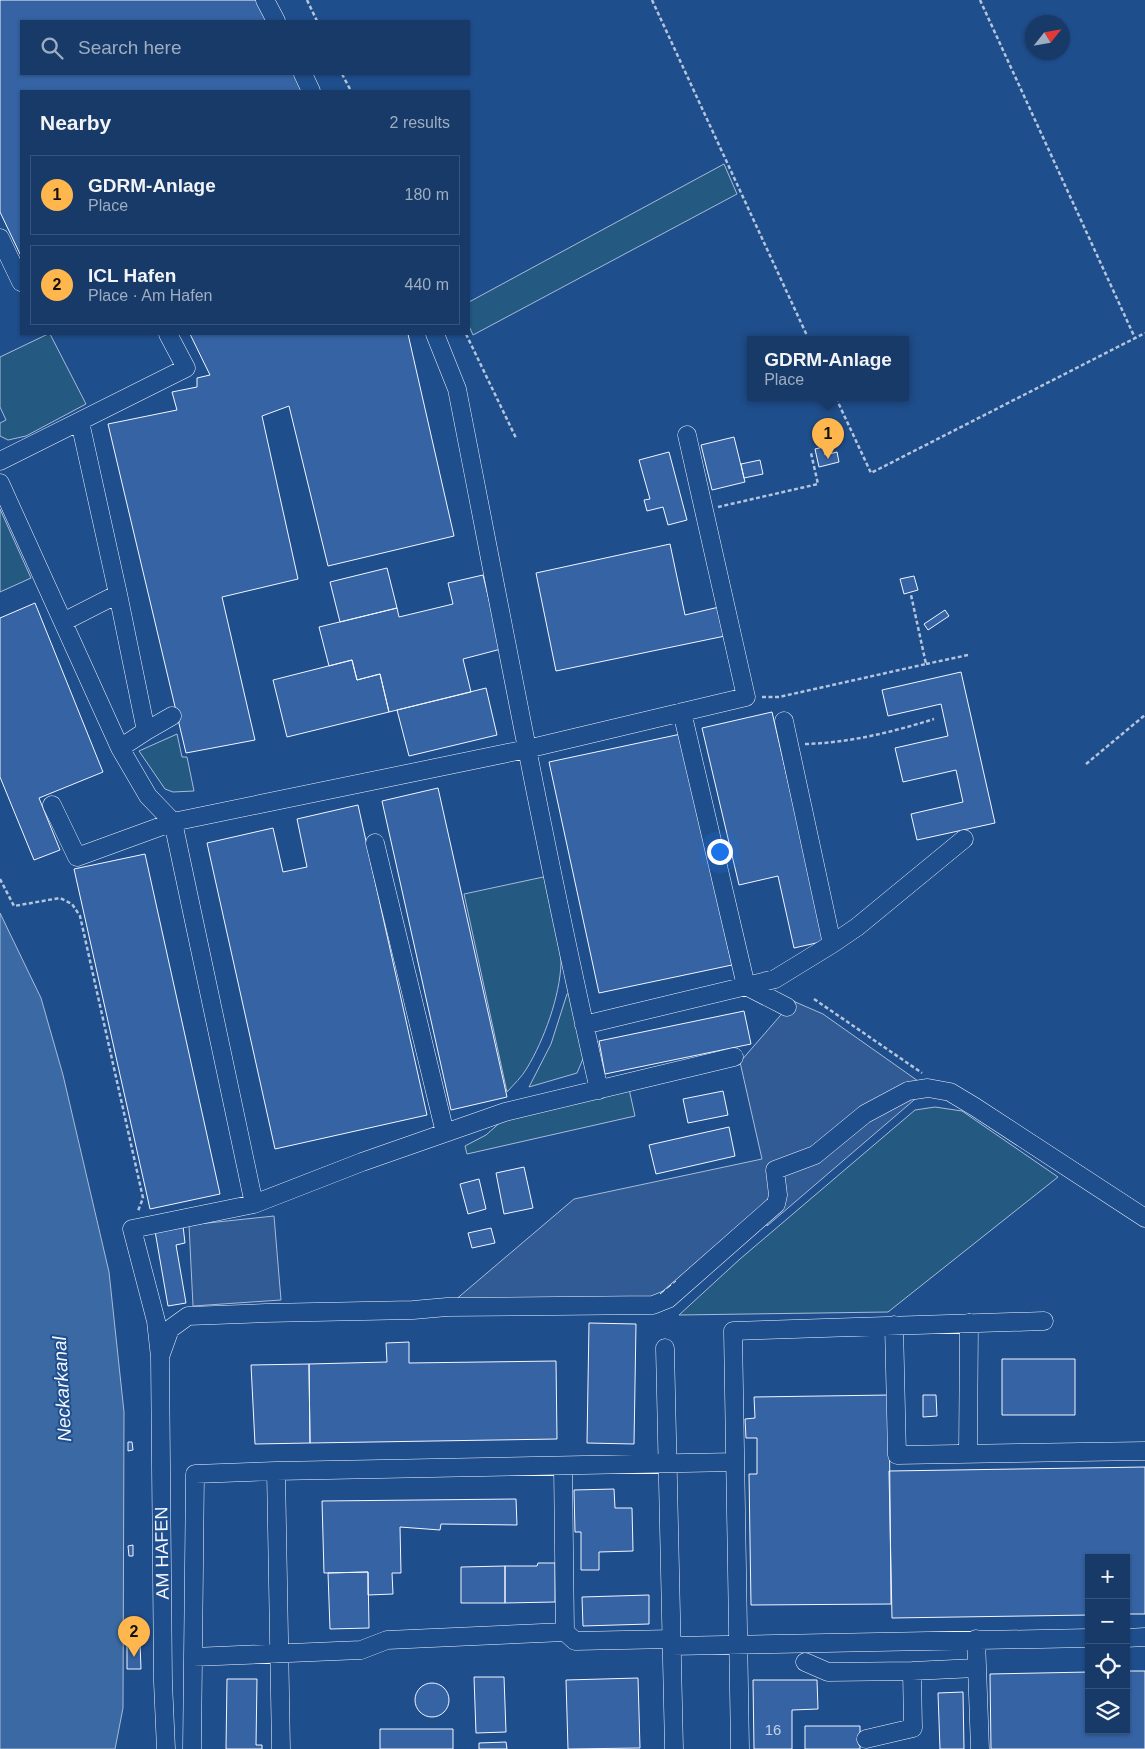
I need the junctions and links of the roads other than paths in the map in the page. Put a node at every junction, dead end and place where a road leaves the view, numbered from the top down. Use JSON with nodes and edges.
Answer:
{"nodes":[{"id":1,"x":265,"y":0,"type":"edge"},
{"id":2,"x":275,"y":20,"type":"edge"},
{"id":3,"x":304,"y":75,"type":"edge"},
{"id":4,"x":311,"y":90,"type":"edge"},
{"id":5,"x":0,"y":238,"type":"edge"},
{"id":6,"x":20,"y":280,"type":"edge"},
{"id":7,"x":169,"y":335,"type":"edge"},
{"id":8,"x":434,"y":335,"type":"edge"},
{"id":9,"x":80,"y":422,"type":"junction"},
{"id":10,"x":687,"y":435,"type":"dead end"},
{"id":11,"x":0,"y":461,"type":"edge"},
{"id":12,"x":0,"y":483,"type":"edge"},
{"id":13,"x":118,"y":594,"type":"junction"},
{"id":14,"x":63,"y":622,"type":"junction"},
{"id":15,"x":682,"y":712,"type":"junction"},
{"id":16,"x":172,"y":716,"type":"dead end"},
{"id":17,"x":784,"y":721,"type":"dead end"},
{"id":18,"x":146,"y":731,"type":"junction"},
{"id":19,"x":120,"y":748,"type":"junction"},
{"id":20,"x":527,"y":749,"type":"junction"},
{"id":21,"x":52,"y":805,"type":"dead end"},
{"id":22,"x":174,"y":822,"type":"junction"},
{"id":23,"x":964,"y":839,"type":"dead end"},
{"id":24,"x":375,"y":843,"type":"dead end"},
{"id":25,"x":832,"y":944,"type":"junction"},
{"id":26,"x":746,"y":986,"type":"junction"},
{"id":27,"x":788,"y":1007,"type":"dead end"},
{"id":28,"x":584,"y":1025,"type":"junction"},
{"id":29,"x":734,"y":1057,"type":"dead end"},
{"id":30,"x":600,"y":1090,"type":"junction"},
{"id":31,"x":445,"y":1133,"type":"junction"},
{"id":32,"x":254,"y":1204,"type":"junction"},
{"id":33,"x":1145,"y":1218,"type":"edge"},
{"id":34,"x":1044,"y":1321,"type":"dead end"},
{"id":35,"x":969,"y":1323,"type":"junction"},
{"id":36,"x":894,"y":1325,"type":"junction"},
{"id":37,"x":665,"y":1348,"type":"dead end"},
{"id":38,"x":160,"y":1357,"type":"junction"},
{"id":39,"x":1145,"y":1451,"type":"edge"},
{"id":40,"x":968,"y":1454,"type":"junction"},
{"id":41,"x":735,"y":1462,"type":"junction"},
{"id":42,"x":667,"y":1464,"type":"junction"},
{"id":43,"x":563,"y":1466,"type":"junction"},
{"id":44,"x":276,"y":1472,"type":"junction"},
{"id":45,"x":565,"y":1632,"type":"junction"},
{"id":46,"x":1145,"y":1637,"type":"edge"},
{"id":47,"x":1085,"y":1638,"type":"edge"},
{"id":48,"x":1130,"y":1638,"type":"edge"},
{"id":49,"x":976,"y":1640,"type":"junction"},
{"id":50,"x":672,"y":1642,"type":"junction"},
{"id":51,"x":738,"y":1645,"type":"junction"},
{"id":52,"x":279,"y":1654,"type":"junction"},
{"id":53,"x":193,"y":1657,"type":"junction"},
{"id":54,"x":806,"y":1662,"type":"dead end"},
{"id":55,"x":976,"y":1668,"type":"junction"},
{"id":56,"x":912,"y":1671,"type":"junction"},
{"id":57,"x":866,"y":1739,"type":"dead end"},
{"id":58,"x":166,"y":1749,"type":"edge"},
{"id":59,"x":192,"y":1749,"type":"edge"},
{"id":60,"x":281,"y":1749,"type":"edge"},
{"id":61,"x":674,"y":1749,"type":"edge"},
{"id":62,"x":740,"y":1749,"type":"edge"},
{"id":63,"x":980,"y":1749,"type":"edge"}],
"edges":[{"from":1,"to":2,"type":"street"},
{"from":3,"to":4,"type":"street"},
{"from":5,"to":6,"type":"street"},
{"from":7,"to":9,"type":"street"},
{"from":8,"to":20,"type":"street"},
{"from":9,"to":11,"type":"street"},
{"from":9,"to":13,"type":"street"},
{"from":10,"to":15,"type":"street"},
{"from":12,"to":14,"type":"street"},
{"from":13,"to":14,"type":"street"},
{"from":13,"to":18,"type":"street"},
{"from":14,"to":19,"type":"street"},
{"from":15,"to":20,"type":"street"},
{"from":15,"to":26,"type":"street"},
{"from":16,"to":18,"type":"street"},
{"from":17,"to":25,"type":"street"},
{"from":18,"to":19,"type":"street"},
{"from":19,"to":22,"type":"street"},
{"from":20,"to":22,"type":"street"},
{"from":20,"to":28,"type":"street"},
{"from":21,"to":22,"type":"street"},
{"from":22,"to":32,"type":"street"},
{"from":23,"to":25,"type":"street"},
{"from":24,"to":31,"type":"street"},
{"from":25,"to":26,"type":"street"},
{"from":26,"to":27,"type":"street"},
{"from":26,"to":28,"type":"street"},
{"from":28,"to":30,"type":"street"},
{"from":29,"to":30,"type":"street"},
{"from":30,"to":31,"type":"street"},
{"from":31,"to":32,"type":"street"},
{"from":32,"to":38,"type":"street","name":"AM HAFEN"},
{"from":33,"to":38,"type":"street","name":"AM HAFEN"},
{"from":34,"to":35,"type":"street"},
{"from":35,"to":36,"type":"street"},
{"from":35,"to":40,"type":"street"},
{"from":36,"to":40,"type":"street"},
{"from":36,"to":41,"type":"street"},
{"from":37,"to":42,"type":"street"},
{"from":38,"to":58,"type":"street","name":"AM HAFEN"},
{"from":39,"to":40,"type":"street"},
{"from":41,"to":42,"type":"street"},
{"from":41,"to":51,"type":"street"},
{"from":42,"to":43,"type":"street"},
{"from":42,"to":50,"type":"street"},
{"from":43,"to":44,"type":"street"},
{"from":43,"to":45,"type":"street"},
{"from":44,"to":52,"type":"street"},
{"from":44,"to":53,"type":"street"},
{"from":45,"to":50,"type":"street"},
{"from":45,"to":52,"type":"street"},
{"from":46,"to":48,"type":"street"},
{"from":47,"to":49,"type":"street"},
{"from":49,"to":51,"type":"street"},
{"from":49,"to":55,"type":"street"},
{"from":50,"to":51,"type":"street"},
{"from":50,"to":61,"type":"street"},
{"from":51,"to":62,"type":"street"},
{"from":52,"to":53,"type":"street"},
{"from":52,"to":60,"type":"street"},
{"from":53,"to":59,"type":"street"},
{"from":54,"to":56,"type":"street"},
{"from":55,"to":56,"type":"street"},
{"from":55,"to":63,"type":"street"},
{"from":56,"to":57,"type":"street"}]}
